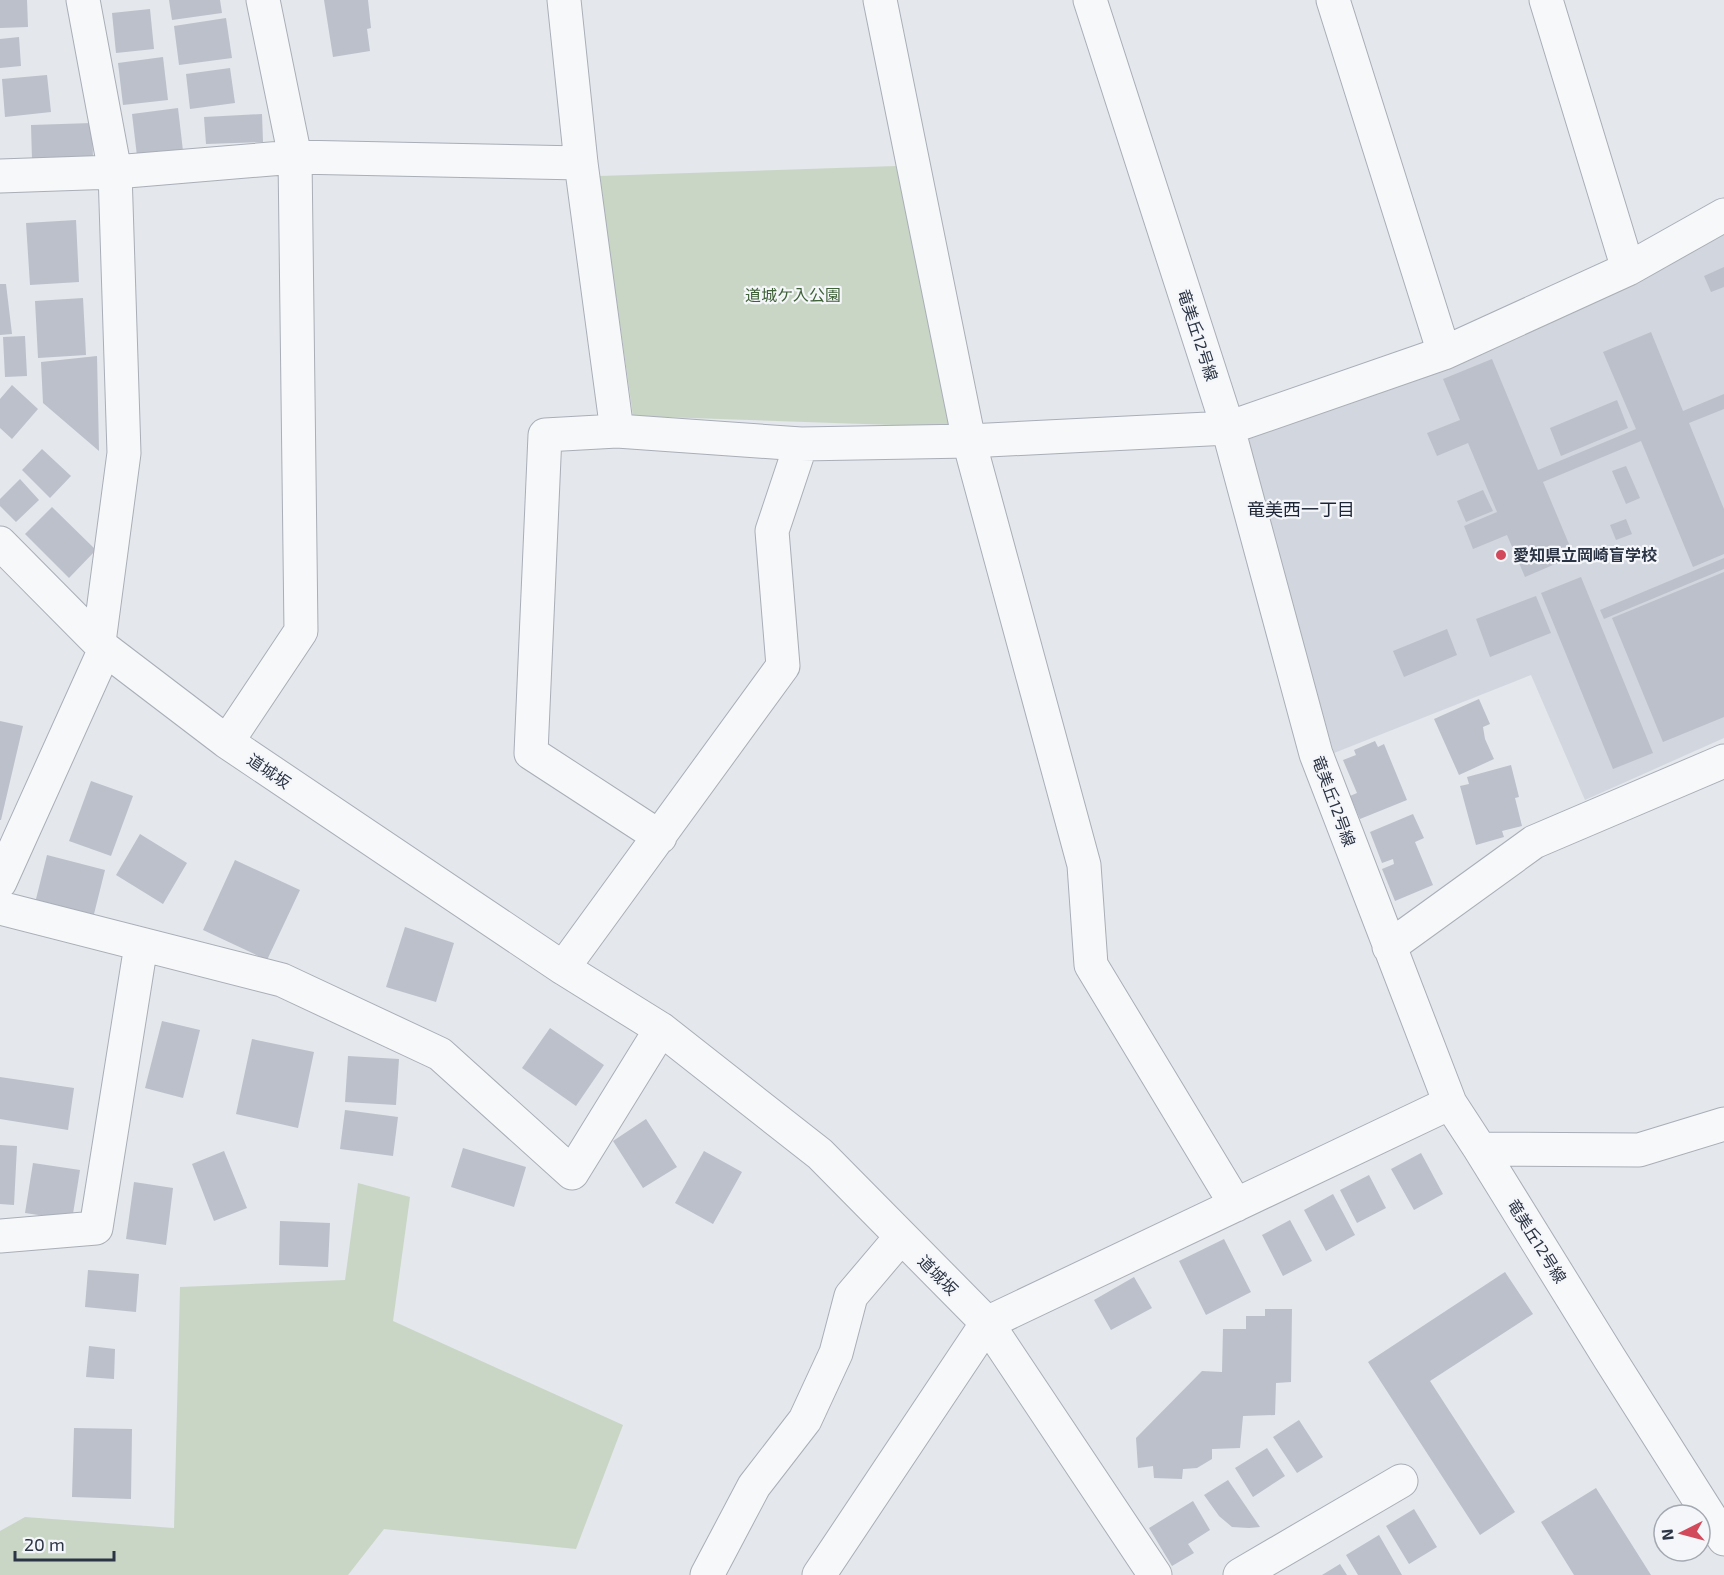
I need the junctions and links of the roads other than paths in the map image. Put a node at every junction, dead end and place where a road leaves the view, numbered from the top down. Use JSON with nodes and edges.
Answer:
{"nodes":[{"id":1,"x":82,"y":0,"type":"edge"},
{"id":2,"x":262,"y":0,"type":"edge"},
{"id":3,"x":564,"y":0,"type":"edge"},
{"id":4,"x":880,"y":0,"type":"edge"},
{"id":5,"x":1090,"y":0,"type":"edge"},
{"id":6,"x":1333,"y":0,"type":"edge"},
{"id":7,"x":1546,"y":0,"type":"edge"},
{"id":8,"x":295,"y":157,"type":"junction"},
{"id":9,"x":580,"y":163,"type":"junction"},
{"id":10,"x":115,"y":172,"type":"junction"},
{"id":11,"x":0,"y":176,"type":"edge"},
{"id":12,"x":1724,"y":215,"type":"edge"},
{"id":13,"x":1628,"y":269,"type":"junction"},
{"id":14,"x":1444,"y":353,"type":"junction"},
{"id":15,"x":1228,"y":428,"type":"junction"},
{"id":16,"x":617,"y":431,"type":"junction"},
{"id":17,"x":969,"y":441,"type":"junction"},
{"id":18,"x":801,"y":444,"type":"junction"},
{"id":19,"x":0,"y":543,"type":"edge"},
{"id":20,"x":102,"y":646,"type":"junction"},
{"id":21,"x":227,"y":742,"type":"junction"},
{"id":22,"x":1724,"y":760,"type":"edge"},
{"id":23,"x":660,"y":837,"type":"junction"},
{"id":24,"x":0,"y":882,"type":"edge"},
{"id":25,"x":0,"y":908,"type":"edge"},
{"id":26,"x":141,"y":945,"type":"junction"},
{"id":27,"x":1389,"y":947,"type":"junction"},
{"id":28,"x":563,"y":968,"type":"junction"},
{"id":29,"x":661,"y":1029,"type":"junction"},
{"id":30,"x":1450,"y":1103,"type":"junction"},
{"id":31,"x":1724,"y":1124,"type":"edge"},
{"id":32,"x":1480,"y":1149,"type":"junction"},
{"id":33,"x":1236,"y":1205,"type":"junction"},
{"id":34,"x":0,"y":1236,"type":"edge"},
{"id":35,"x":901,"y":1237,"type":"junction"},
{"id":36,"x":987,"y":1323,"type":"junction"},
{"id":37,"x":1401,"y":1481,"type":"dead end"},
{"id":38,"x":1724,"y":1539,"type":"edge"},
{"id":39,"x":707,"y":1575,"type":"edge"},
{"id":40,"x":819,"y":1575,"type":"edge"},
{"id":41,"x":1155,"y":1575,"type":"edge"},
{"id":42,"x":1240,"y":1575,"type":"edge"}],
"edges":[{"from":1,"to":10,"type":"street"},
{"from":2,"to":8,"type":"street"},
{"from":3,"to":9,"type":"street"},
{"from":4,"to":17,"type":"street"},
{"from":5,"to":15,"type":"street","name":"竜美丘12号線"},
{"from":6,"to":14,"type":"street"},
{"from":7,"to":13,"type":"street"},
{"from":8,"to":9,"type":"street"},
{"from":8,"to":10,"type":"street"},
{"from":8,"to":21,"type":"street"},
{"from":9,"to":16,"type":"street"},
{"from":10,"to":11,"type":"street"},
{"from":10,"to":20,"type":"street"},
{"from":12,"to":13,"type":"street"},
{"from":13,"to":14,"type":"street"},
{"from":14,"to":15,"type":"street"},
{"from":15,"to":17,"type":"street"},
{"from":15,"to":27,"type":"street","name":"竜美丘12号線"},
{"from":16,"to":18,"type":"street"},
{"from":16,"to":23,"type":"street"},
{"from":17,"to":18,"type":"street"},
{"from":17,"to":33,"type":"street"},
{"from":18,"to":23,"type":"street"},
{"from":19,"to":20,"type":"street","name":"道城坂"},
{"from":20,"to":21,"type":"street","name":"道城坂"},
{"from":20,"to":24,"type":"street"},
{"from":21,"to":28,"type":"street","name":"道城坂"},
{"from":22,"to":27,"type":"street"},
{"from":23,"to":28,"type":"street"},
{"from":25,"to":26,"type":"street"},
{"from":26,"to":29,"type":"street"},
{"from":26,"to":34,"type":"street"},
{"from":27,"to":30,"type":"street","name":"竜美丘12号線"},
{"from":28,"to":29,"type":"street","name":"道城坂"},
{"from":29,"to":35,"type":"street","name":"道城坂"},
{"from":30,"to":32,"type":"street","name":"竜美丘12号線"},
{"from":30,"to":33,"type":"street"},
{"from":31,"to":32,"type":"street"},
{"from":32,"to":38,"type":"street","name":"竜美丘12号線"},
{"from":33,"to":36,"type":"street"},
{"from":35,"to":36,"type":"street","name":"道城坂"},
{"from":35,"to":39,"type":"street"},
{"from":36,"to":40,"type":"street"},
{"from":36,"to":41,"type":"street","name":"道城坂"},
{"from":37,"to":42,"type":"street"}]}
